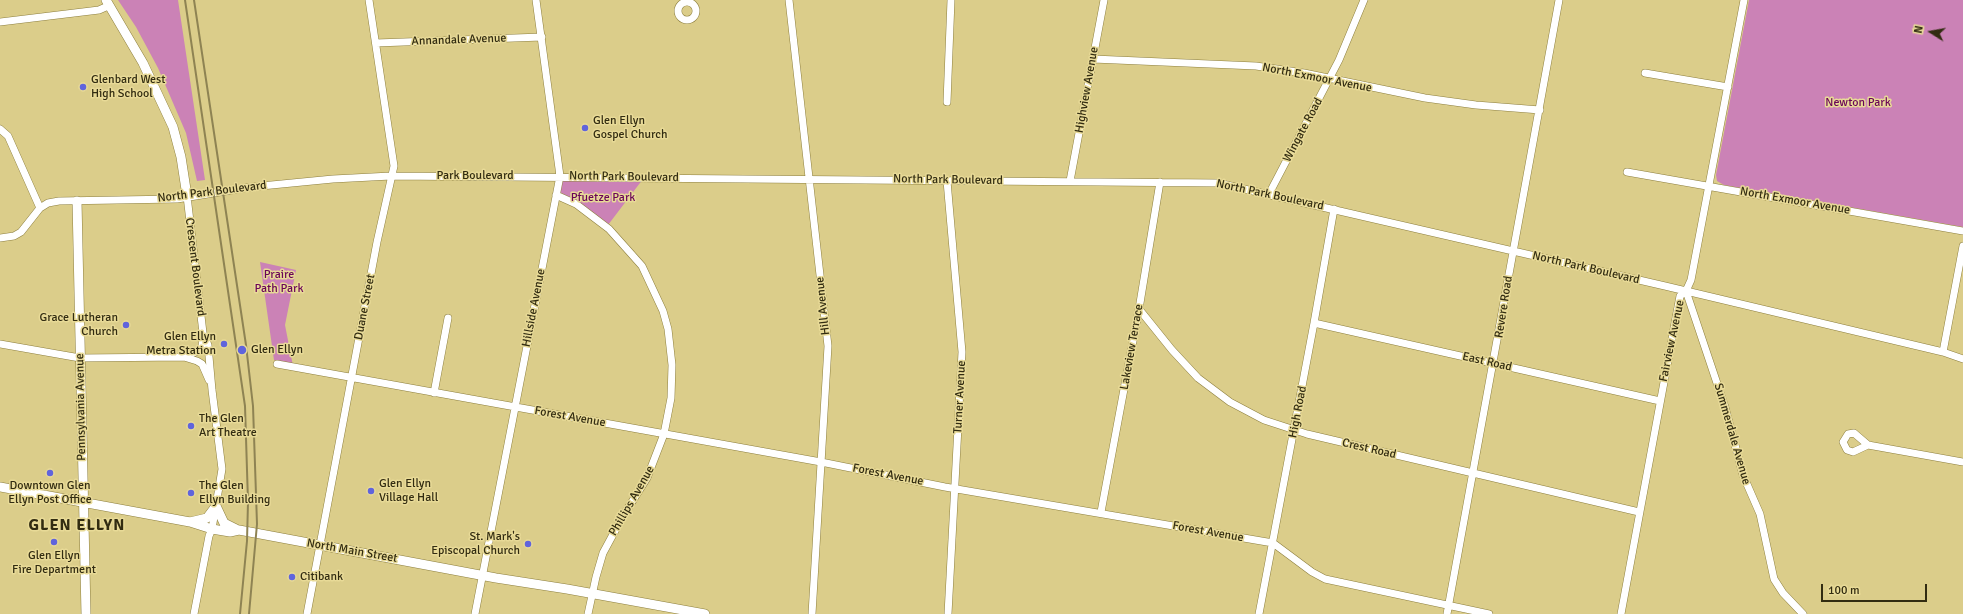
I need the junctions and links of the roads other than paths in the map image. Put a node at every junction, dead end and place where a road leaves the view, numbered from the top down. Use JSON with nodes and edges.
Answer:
{"nodes":[{"id":1,"x":369,"y":0,"type":"edge"},
{"id":2,"x":536,"y":0,"type":"edge"},
{"id":3,"x":789,"y":0,"type":"edge"},
{"id":4,"x":951,"y":0,"type":"edge"},
{"id":5,"x":1104,"y":0,"type":"edge"},
{"id":6,"x":1364,"y":0,"type":"edge"},
{"id":7,"x":1559,"y":0,"type":"edge"},
{"id":8,"x":1744,"y":0,"type":"edge"},
{"id":9,"x":105,"y":2,"type":"edge"},
{"id":10,"x":0,"y":22,"type":"edge"},
{"id":11,"x":542,"y":37,"type":"junction"},
{"id":12,"x":376,"y":43,"type":"junction"},
{"id":13,"x":1093,"y":59,"type":"junction"},
{"id":14,"x":1645,"y":73,"type":"dead end"},
{"id":15,"x":1329,"y":79,"type":"junction"},
{"id":16,"x":1728,"y":87,"type":"junction"},
{"id":17,"x":947,"y":102,"type":"dead end"},
{"id":18,"x":1540,"y":110,"type":"junction"},
{"id":19,"x":0,"y":129,"type":"edge"},
{"id":20,"x":1627,"y":172,"type":"dead end"},
{"id":21,"x":391,"y":176,"type":"junction"},
{"id":22,"x":560,"y":176,"type":"junction"},
{"id":23,"x":809,"y":179,"type":"junction"},
{"id":24,"x":947,"y":180,"type":"junction"},
{"id":25,"x":1070,"y":181,"type":"junction"},
{"id":26,"x":1160,"y":182,"type":"junction"},
{"id":27,"x":1709,"y":185,"type":"junction"},
{"id":28,"x":1269,"y":194,"type":"junction"},
{"id":29,"x":556,"y":195,"type":"junction"},
{"id":30,"x":187,"y":196,"type":"junction"},
{"id":31,"x":77,"y":201,"type":"junction"},
{"id":32,"x":40,"y":208,"type":"junction"},
{"id":33,"x":1334,"y":209,"type":"junction"},
{"id":34,"x":1963,"y":231,"type":"edge"},
{"id":35,"x":0,"y":238,"type":"edge"},
{"id":36,"x":1963,"y":246,"type":"edge"},
{"id":37,"x":1513,"y":251,"type":"junction"},
{"id":38,"x":1686,"y":292,"type":"junction"},
{"id":39,"x":1139,"y":309,"type":"junction"},
{"id":40,"x":448,"y":318,"type":"dead end"},
{"id":41,"x":1314,"y":323,"type":"junction"},
{"id":42,"x":204,"y":333,"type":"junction"},
{"id":43,"x":0,"y":344,"type":"edge"},
{"id":44,"x":1943,"y":352,"type":"junction"},
{"id":45,"x":184,"y":357,"type":"junction"},
{"id":46,"x":80,"y":358,"type":"junction"},
{"id":47,"x":1963,"y":359,"type":"edge"},
{"id":48,"x":278,"y":364,"type":"dead end"},
{"id":49,"x":1494,"y":364,"type":"junction"},
{"id":50,"x":352,"y":378,"type":"junction"},
{"id":51,"x":212,"y":390,"type":"junction"},
{"id":52,"x":434,"y":392,"type":"junction"},
{"id":53,"x":1660,"y":401,"type":"junction"},
{"id":54,"x":514,"y":407,"type":"junction"},
{"id":55,"x":1294,"y":431,"type":"junction"},
{"id":56,"x":664,"y":434,"type":"junction"},
{"id":57,"x":1868,"y":445,"type":"dead end"},
{"id":58,"x":821,"y":462,"type":"junction"},
{"id":59,"x":1963,"y":462,"type":"edge"},
{"id":60,"x":1474,"y":473,"type":"junction"},
{"id":61,"x":0,"y":487,"type":"edge"},
{"id":62,"x":954,"y":488,"type":"junction"},
{"id":63,"x":84,"y":502,"type":"junction"},
{"id":64,"x":216,"y":506,"type":"junction"},
{"id":65,"x":1101,"y":512,"type":"junction"},
{"id":66,"x":1639,"y":512,"type":"junction"},
{"id":67,"x":190,"y":522,"type":"junction"},
{"id":68,"x":212,"y":529,"type":"junction"},
{"id":69,"x":239,"y":530,"type":"junction"},
{"id":70,"x":1273,"y":544,"type":"junction"},
{"id":71,"x":320,"y":545,"type":"junction"},
{"id":72,"x":482,"y":575,"type":"junction"},
{"id":73,"x":592,"y":593,"type":"junction"},
{"id":74,"x":1449,"y":606,"type":"junction"},
{"id":75,"x":86,"y":614,"type":"edge"},
{"id":76,"x":194,"y":614,"type":"edge"},
{"id":77,"x":307,"y":614,"type":"edge"},
{"id":78,"x":475,"y":614,"type":"edge"},
{"id":79,"x":588,"y":614,"type":"edge"},
{"id":80,"x":703,"y":614,"type":"edge"},
{"id":81,"x":812,"y":614,"type":"edge"},
{"id":82,"x":948,"y":614,"type":"edge"},
{"id":83,"x":1259,"y":614,"type":"edge"},
{"id":84,"x":1447,"y":614,"type":"edge"},
{"id":85,"x":1489,"y":614,"type":"edge"},
{"id":86,"x":1621,"y":614,"type":"edge"},
{"id":87,"x":1803,"y":614,"type":"edge"}],
"edges":[{"from":1,"to":12,"type":"street","name":"Duane Street"},
{"from":2,"to":11,"type":"street","name":"Hillside Avenue"},
{"from":3,"to":23,"type":"street","name":"Hill Avenue"},
{"from":4,"to":17,"type":"street"},
{"from":5,"to":13,"type":"street","name":"Highview Avenue"},
{"from":6,"to":15,"type":"street","name":"Wingate Road"},
{"from":7,"to":18,"type":"street","name":"Revere Road"},
{"from":8,"to":16,"type":"street","name":"Fairview Avenue"},
{"from":9,"to":10,"type":"street"},
{"from":9,"to":30,"type":"street","name":"Crescent Boulevard"},
{"from":11,"to":12,"type":"street","name":"Annandale Avenue"},
{"from":11,"to":22,"type":"street","name":"Hillside Avenue"},
{"from":12,"to":21,"type":"street","name":"Duane Street"},
{"from":13,"to":15,"type":"street","name":"North Exmoor Avenue"},
{"from":13,"to":25,"type":"street","name":"Highview Avenue"},
{"from":14,"to":16,"type":"street"},
{"from":15,"to":18,"type":"street","name":"North Exmoor Avenue"},
{"from":15,"to":28,"type":"street","name":"Wingate Road"},
{"from":16,"to":27,"type":"street","name":"Fairview Avenue"},
{"from":18,"to":37,"type":"street","name":"Revere Road"},
{"from":19,"to":32,"type":"street"},
{"from":20,"to":27,"type":"street","name":"North Exmoor Avenue"},
{"from":21,"to":22,"type":"street","name":"Park Boulevard"},
{"from":21,"to":30,"type":"street","name":"North Park Boulevard"},
{"from":21,"to":50,"type":"street","name":"Duane Street"},
{"from":22,"to":23,"type":"street","name":"North Park Boulevard"},
{"from":22,"to":29,"type":"street","name":"Hillside Avenue"},
{"from":23,"to":24,"type":"street","name":"North Park Boulevard"},
{"from":23,"to":58,"type":"street","name":"Hill Avenue"},
{"from":24,"to":25,"type":"street","name":"North Park Boulevard"},
{"from":24,"to":62,"type":"street","name":"Turner Avenue"},
{"from":25,"to":26,"type":"street","name":"North Park Boulevard"},
{"from":26,"to":28,"type":"street","name":"North Park Boulevard"},
{"from":26,"to":39,"type":"street","name":"Lakeview Terrace"},
{"from":27,"to":34,"type":"street","name":"North Exmoor Avenue"},
{"from":27,"to":38,"type":"street","name":"Fairview Avenue"},
{"from":28,"to":33,"type":"street","name":"North Park Boulevard"},
{"from":29,"to":54,"type":"street","name":"Hillside Avenue"},
{"from":29,"to":56,"type":"street","name":"Phillips Avenue"},
{"from":30,"to":31,"type":"street","name":"North Park Boulevard"},
{"from":30,"to":42,"type":"street","name":"Crescent Boulevard"},
{"from":31,"to":32,"type":"street","name":"North Park Boulevard"},
{"from":31,"to":46,"type":"street","name":"Pennsylvania Avenue"},
{"from":32,"to":35,"type":"street"},
{"from":33,"to":37,"type":"street","name":"North Park Boulevard"},
{"from":33,"to":41,"type":"street","name":"High Road"},
{"from":36,"to":44,"type":"street"},
{"from":37,"to":38,"type":"street","name":"North Park Boulevard"},
{"from":37,"to":49,"type":"street","name":"Revere Road"},
{"from":38,"to":44,"type":"street","name":"North Park Boulevard"},
{"from":38,"to":53,"type":"street","name":"Fairview Avenue"},
{"from":38,"to":87,"type":"street","name":"Summerdale Avenue"},
{"from":39,"to":55,"type":"street","name":"Crest Road"},
{"from":39,"to":65,"type":"street","name":"Lakeview Terrace"},
{"from":40,"to":52,"type":"street"},
{"from":41,"to":49,"type":"street","name":"East Road"},
{"from":41,"to":55,"type":"street","name":"High Road"},
{"from":42,"to":45,"type":"street"},
{"from":42,"to":51,"type":"street","name":"Crescent Boulevard"},
{"from":43,"to":46,"type":"street"},
{"from":44,"to":47,"type":"street","name":"North Park Boulevard"},
{"from":45,"to":46,"type":"street"},
{"from":45,"to":51,"type":"street"},
{"from":46,"to":63,"type":"street","name":"Pennsylvania Avenue"},
{"from":48,"to":50,"type":"street","name":"Forest Avenue"},
{"from":49,"to":53,"type":"street","name":"East Road"},
{"from":49,"to":60,"type":"street","name":"Revere Road"},
{"from":50,"to":52,"type":"street","name":"Forest Avenue"},
{"from":50,"to":71,"type":"street","name":"Duane Street"},
{"from":51,"to":64,"type":"street","name":"Crescent Boulevard"},
{"from":52,"to":54,"type":"street","name":"Forest Avenue"},
{"from":53,"to":66,"type":"street","name":"Fairview Avenue"},
{"from":54,"to":56,"type":"street","name":"Forest Avenue"},
{"from":54,"to":72,"type":"street","name":"Hillside Avenue"},
{"from":55,"to":60,"type":"street","name":"Crest Road"},
{"from":55,"to":70,"type":"street","name":"High Road"},
{"from":56,"to":58,"type":"street","name":"Forest Avenue"},
{"from":56,"to":73,"type":"street","name":"Phillips Avenue"},
{"from":57,"to":59,"type":"street"},
{"from":58,"to":62,"type":"street","name":"Forest Avenue"},
{"from":58,"to":81,"type":"street","name":"Hill Avenue"},
{"from":60,"to":66,"type":"street","name":"Crest Road"},
{"from":60,"to":74,"type":"street","name":"Revere Road"},
{"from":61,"to":63,"type":"street","name":"North Main Street"},
{"from":62,"to":65,"type":"street","name":"Forest Avenue"},
{"from":62,"to":82,"type":"street","name":"Turner Avenue"},
{"from":63,"to":67,"type":"street","name":"North Main Street"},
{"from":63,"to":75,"type":"street","name":"Pennsylvania Avenue"},
{"from":64,"to":67,"type":"street"},
{"from":64,"to":68,"type":"street","name":"Crescent Boulevard"},
{"from":64,"to":69,"type":"street"},
{"from":65,"to":70,"type":"street","name":"Forest Avenue"},
{"from":66,"to":86,"type":"street","name":"Fairview Avenue"},
{"from":67,"to":68,"type":"street","name":"North Main Street"},
{"from":68,"to":69,"type":"street","name":"North Main Street"},
{"from":68,"to":76,"type":"street","name":"Crescent Boulevard"},
{"from":69,"to":71,"type":"street","name":"North Main Street"},
{"from":70,"to":74,"type":"street","name":"Forest Avenue"},
{"from":70,"to":83,"type":"street","name":"High Road"},
{"from":71,"to":72,"type":"street","name":"North Main Street"},
{"from":71,"to":77,"type":"street","name":"Duane Street"},
{"from":72,"to":73,"type":"street","name":"North Main Street"},
{"from":72,"to":78,"type":"street","name":"Hillside Avenue"},
{"from":73,"to":79,"type":"street","name":"Phillips Avenue"},
{"from":73,"to":80,"type":"street","name":"North Main Street"},
{"from":74,"to":84,"type":"street","name":"Revere Road"},
{"from":74,"to":85,"type":"street","name":"Forest Avenue"}]}
